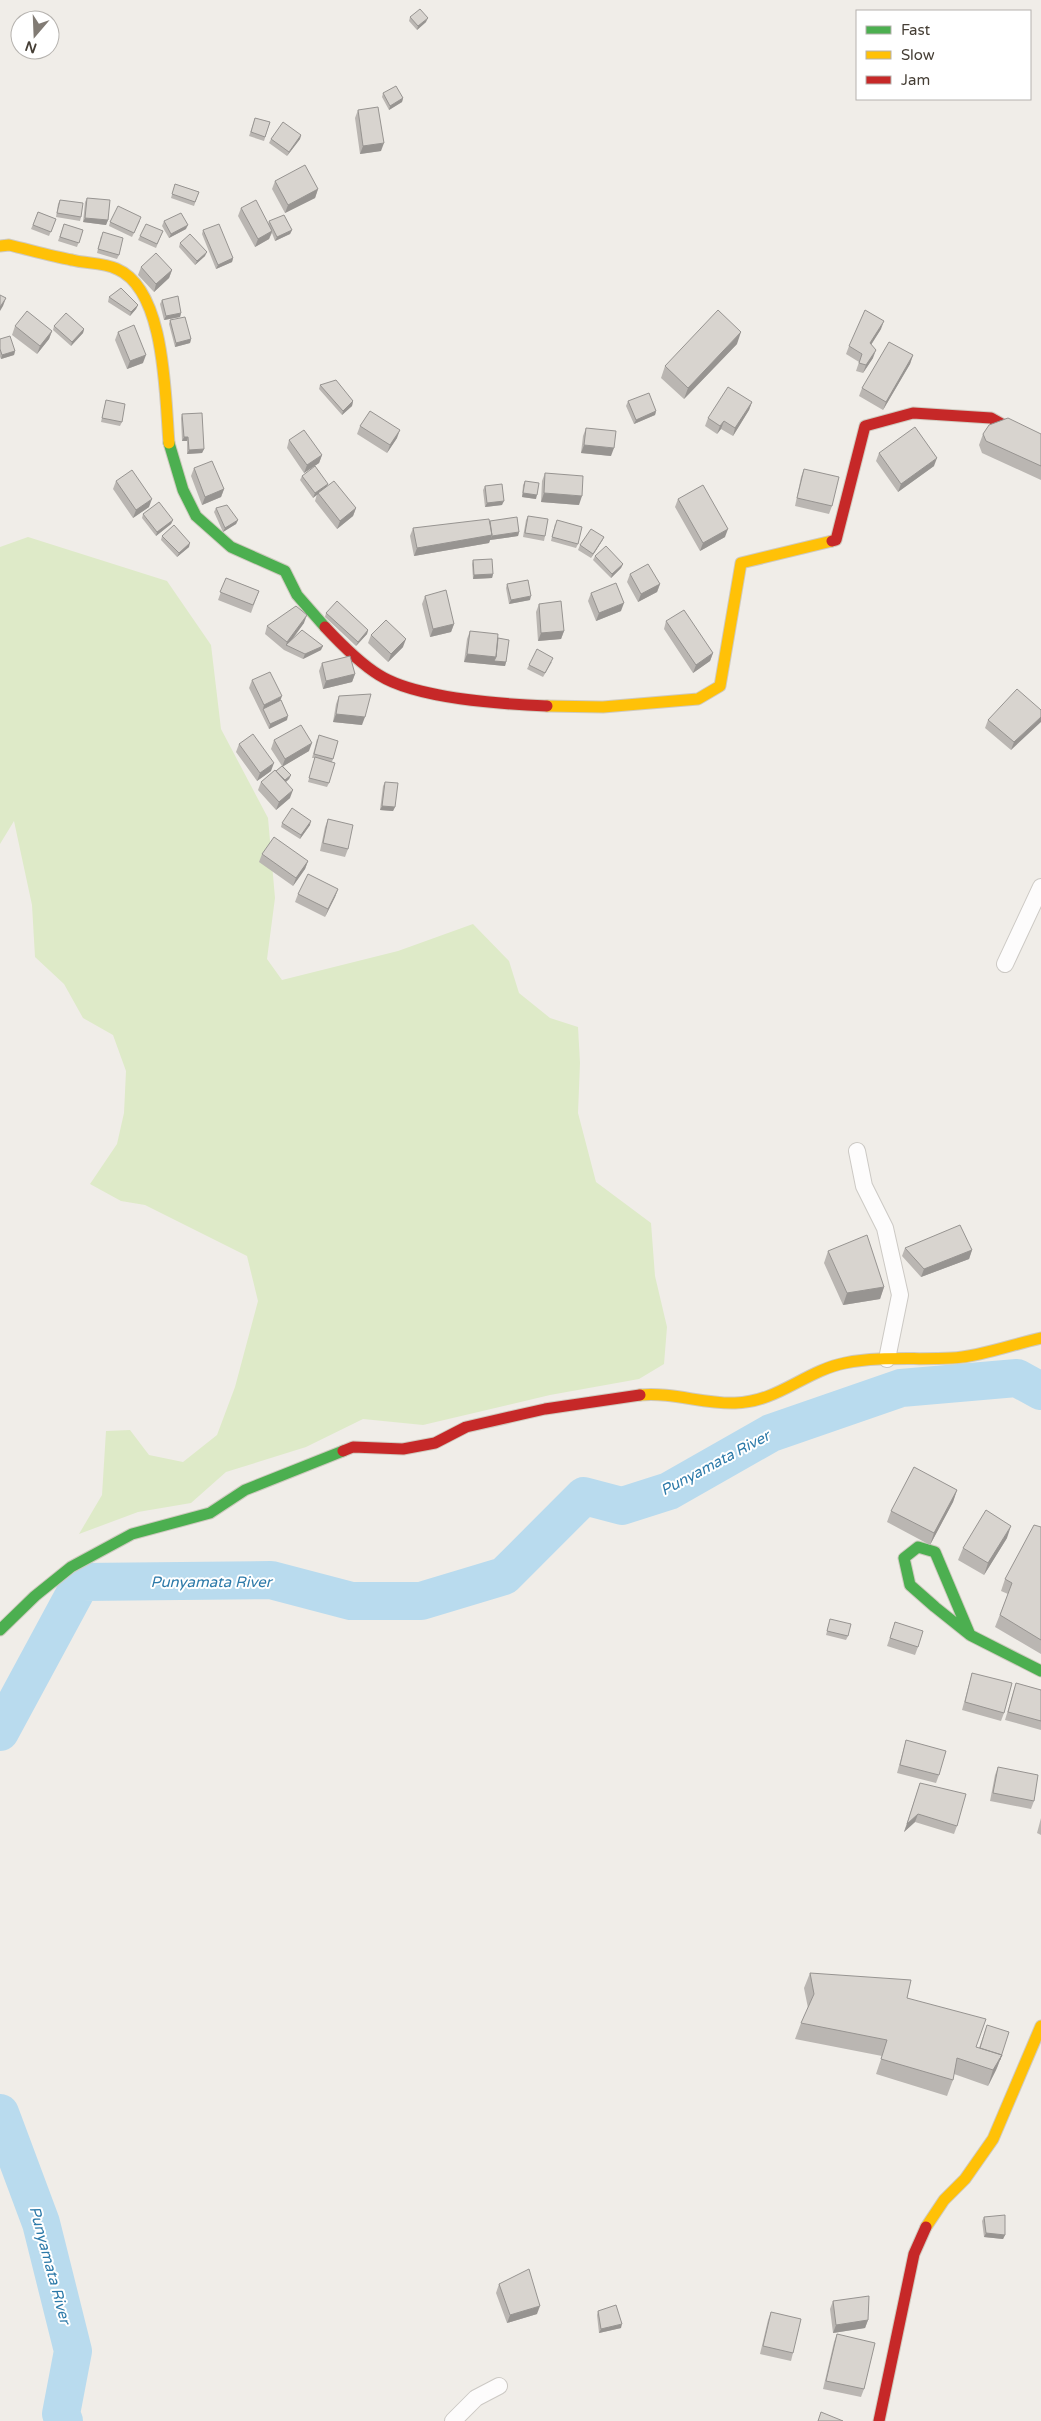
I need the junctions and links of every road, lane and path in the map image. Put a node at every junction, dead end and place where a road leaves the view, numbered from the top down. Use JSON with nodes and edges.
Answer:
{"nodes":[{"id":1,"x":0,"y":246,"type":"edge"},
{"id":2,"x":1041,"y":446,"type":"edge"},
{"id":3,"x":1041,"y":888,"type":"edge"},
{"id":4,"x":1004,"y":964,"type":"dead end"},
{"id":5,"x":856,"y":1151,"type":"dead end"},
{"id":6,"x":1041,"y":1338,"type":"edge"},
{"id":7,"x":887,"y":1359,"type":"junction"},
{"id":8,"x":0,"y":1630,"type":"edge"},
{"id":9,"x":970,"y":1635,"type":"junction"},
{"id":10,"x":1041,"y":1671,"type":"edge"},
{"id":11,"x":1041,"y":2026,"type":"edge"},
{"id":12,"x":500,"y":2386,"type":"dead end"},
{"id":13,"x":453,"y":2421,"type":"edge"},
{"id":14,"x":879,"y":2421,"type":"edge"}],
"edges":[{"from":1,"to":2,"type":"street"},
{"from":3,"to":4,"type":"street"},
{"from":5,"to":7,"type":"street"},
{"from":6,"to":7,"type":"street"},
{"from":7,"to":8,"type":"street"},
{"from":9,"to":9,"type":"street"},
{"from":9,"to":10,"type":"street"},
{"from":11,"to":14,"type":"street"},
{"from":12,"to":13,"type":"street"}]}
